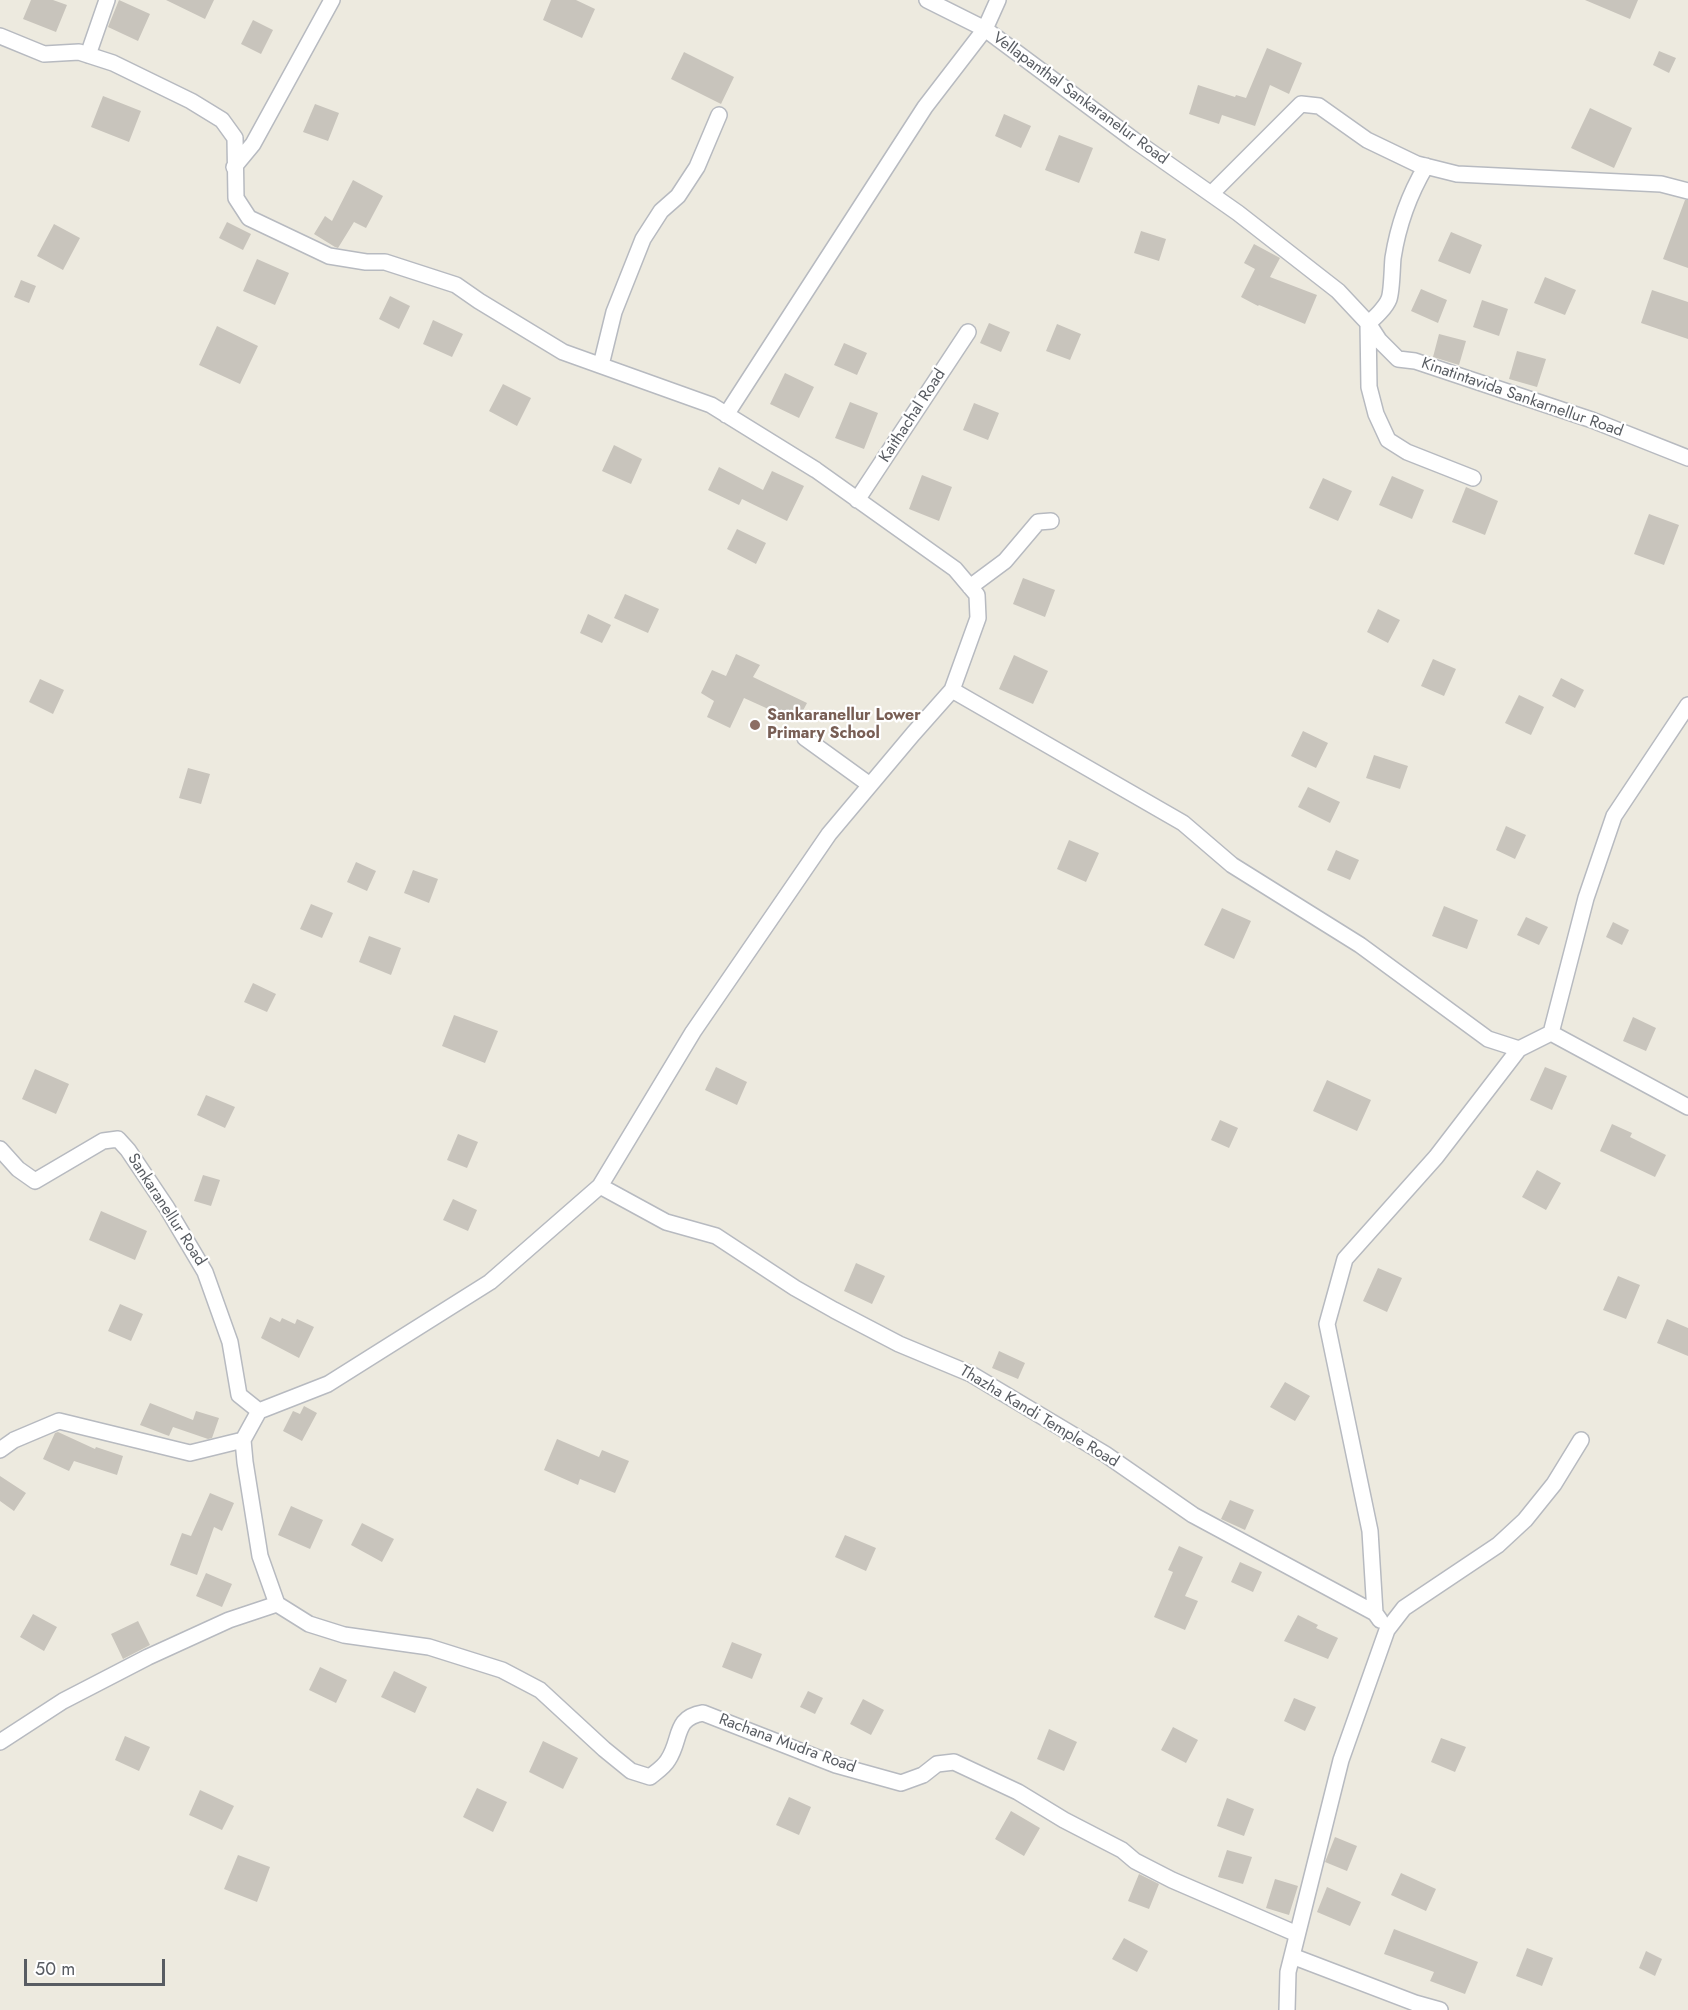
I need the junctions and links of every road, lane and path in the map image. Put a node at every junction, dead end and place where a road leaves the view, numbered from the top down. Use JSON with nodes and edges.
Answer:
{"nodes":[{"id":1,"x":106,"y":0,"type":"edge"},
{"id":2,"x":332,"y":0,"type":"edge"},
{"id":3,"x":927,"y":0,"type":"edge"},
{"id":4,"x":998,"y":0,"type":"edge"},
{"id":5,"x":985,"y":29,"type":"junction"},
{"id":6,"x":0,"y":36,"type":"edge"},
{"id":7,"x":88,"y":55,"type":"junction"},
{"id":8,"x":719,"y":115,"type":"dead end"},
{"id":9,"x":1426,"y":166,"type":"junction"},
{"id":10,"x":234,"y":167,"type":"junction"},
{"id":11,"x":1688,"y":191,"type":"edge"},
{"id":12,"x":1211,"y":194,"type":"junction"},
{"id":13,"x":1368,"y":323,"type":"junction"},
{"id":14,"x":968,"y":332,"type":"dead end"},
{"id":15,"x":601,"y":364,"type":"junction"},
{"id":16,"x":726,"y":415,"type":"junction"},
{"id":17,"x":1688,"y":458,"type":"edge"},
{"id":18,"x":1473,"y":477,"type":"dead end"},
{"id":19,"x":857,"y":500,"type":"junction"},
{"id":20,"x":1050,"y":521,"type":"dead end"},
{"id":21,"x":970,"y":587,"type":"junction"},
{"id":22,"x":952,"y":690,"type":"junction"},
{"id":23,"x":1688,"y":705,"type":"edge"},
{"id":24,"x":805,"y":738,"type":"dead end"},
{"id":25,"x":870,"y":785,"type":"junction"},
{"id":26,"x":1551,"y":1033,"type":"junction"},
{"id":27,"x":1519,"y":1048,"type":"junction"},
{"id":28,"x":1688,"y":1107,"type":"edge"},
{"id":29,"x":0,"y":1149,"type":"edge"},
{"id":30,"x":600,"y":1186,"type":"junction"},
{"id":31,"x":260,"y":1411,"type":"junction"},
{"id":32,"x":243,"y":1440,"type":"junction"},
{"id":33,"x":1581,"y":1440,"type":"dead end"},
{"id":34,"x":0,"y":1450,"type":"edge"},
{"id":35,"x":277,"y":1604,"type":"junction"},
{"id":36,"x":1375,"y":1613,"type":"junction"},
{"id":37,"x":1387,"y":1630,"type":"junction"},
{"id":38,"x":0,"y":1742,"type":"edge"},
{"id":39,"x":1297,"y":1934,"type":"junction"},
{"id":40,"x":1292,"y":1956,"type":"junction"},
{"id":41,"x":1287,"y":2010,"type":"edge"},
{"id":42,"x":1440,"y":2010,"type":"edge"}],
"edges":[{"from":1,"to":7,"type":"street"},
{"from":2,"to":10,"type":"street"},
{"from":3,"to":5,"type":"street"},
{"from":4,"to":5,"type":"street"},
{"from":5,"to":12,"type":"street","name":"Vellapanthal Sankaranelur Road"},
{"from":5,"to":16,"type":"street","name":"Vellapanthal Sankaranelur Road"},
{"from":6,"to":7,"type":"street"},
{"from":7,"to":10,"type":"street"},
{"from":8,"to":15,"type":"street"},
{"from":9,"to":11,"type":"street"},
{"from":9,"to":12,"type":"street"},
{"from":9,"to":13,"type":"street"},
{"from":10,"to":15,"type":"street"},
{"from":12,"to":13,"type":"street","name":"Vellapanthal Sankaranelur Road"},
{"from":13,"to":17,"type":"street","name":"Kinatintavida Sankarnellur Road"},
{"from":13,"to":18,"type":"street"},
{"from":14,"to":19,"type":"street","name":"Kaithachal Road"},
{"from":15,"to":16,"type":"street"},
{"from":16,"to":19,"type":"street"},
{"from":19,"to":21,"type":"street"},
{"from":20,"to":21,"type":"street"},
{"from":21,"to":22,"type":"street"},
{"from":22,"to":25,"type":"street"},
{"from":22,"to":27,"type":"street"},
{"from":23,"to":26,"type":"street"},
{"from":24,"to":25,"type":"street"},
{"from":25,"to":30,"type":"street"},
{"from":26,"to":27,"type":"street"},
{"from":26,"to":28,"type":"street"},
{"from":27,"to":36,"type":"street"},
{"from":29,"to":31,"type":"street","name":"Sankaranellur Road"},
{"from":30,"to":31,"type":"street"},
{"from":30,"to":36,"type":"street","name":"Thazha Kandi Temple Road"},
{"from":31,"to":32,"type":"street"},
{"from":32,"to":34,"type":"street"},
{"from":32,"to":35,"type":"street"},
{"from":33,"to":37,"type":"street"},
{"from":35,"to":38,"type":"street"},
{"from":35,"to":39,"type":"street","name":"Rachana Mudra Road"},
{"from":36,"to":37,"type":"street"},
{"from":37,"to":39,"type":"street"},
{"from":39,"to":40,"type":"street"},
{"from":40,"to":41,"type":"street"},
{"from":40,"to":42,"type":"street"}]}
